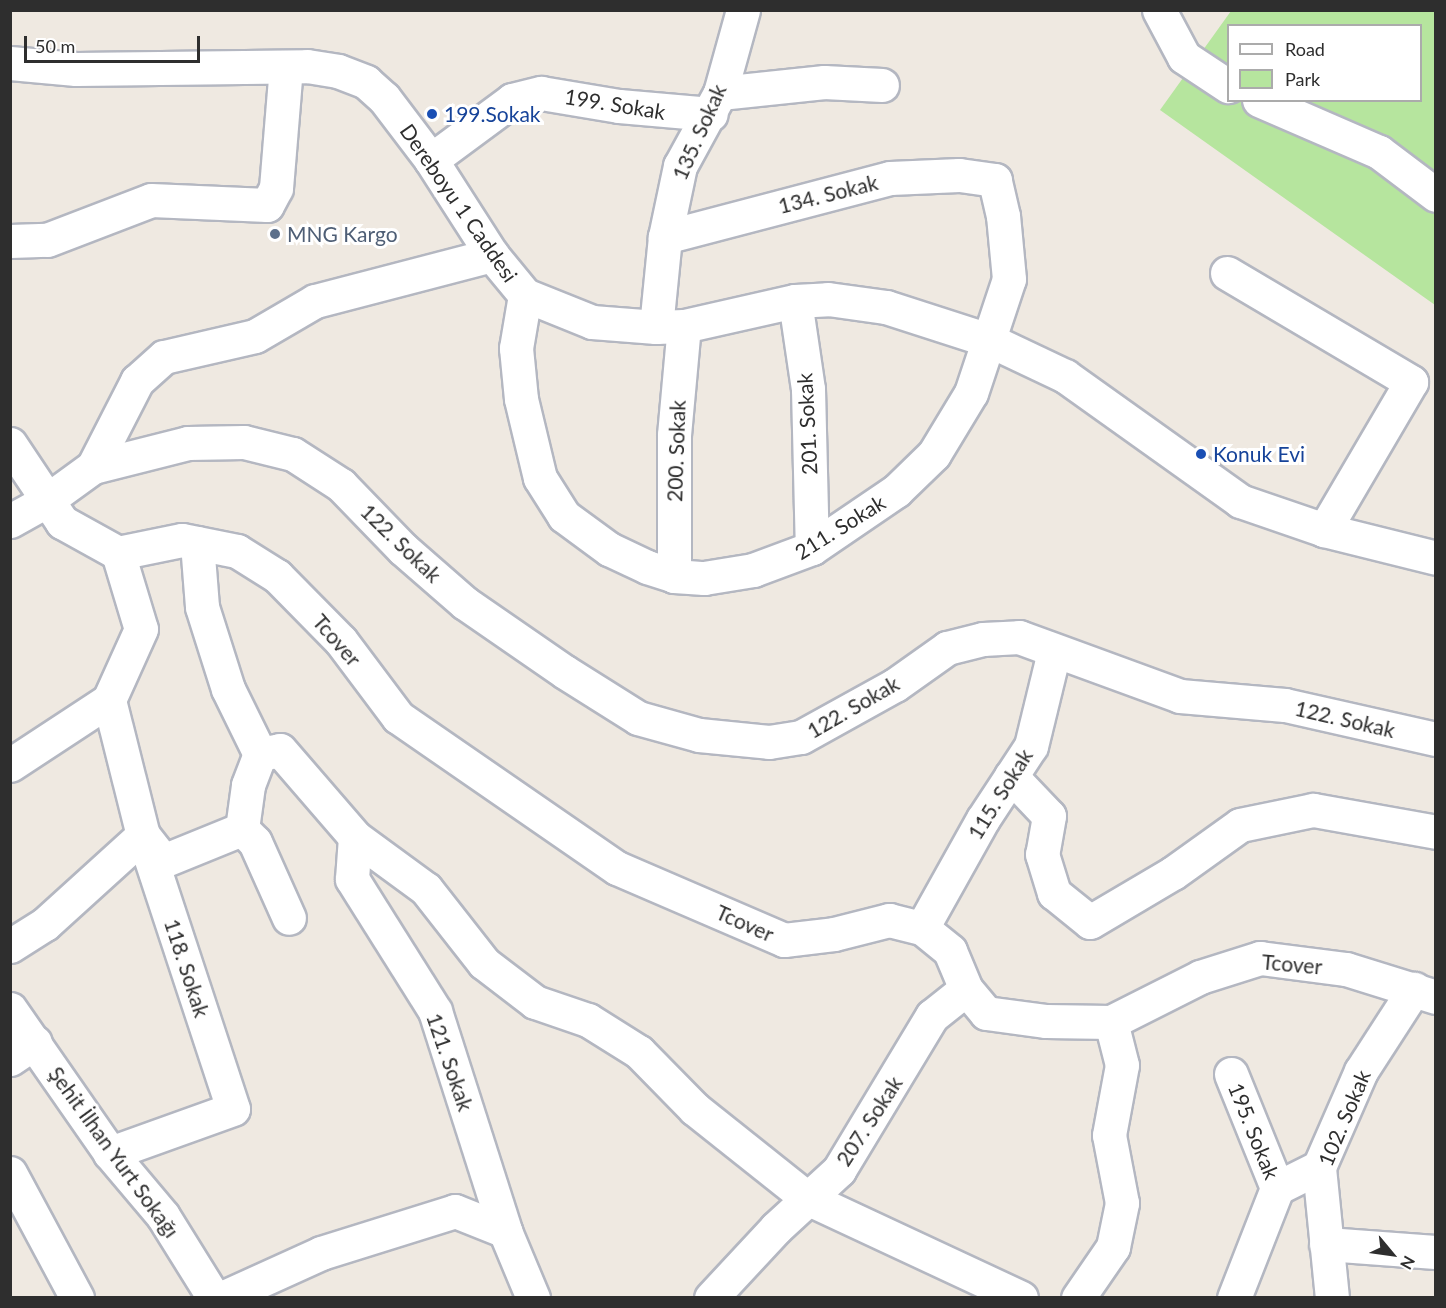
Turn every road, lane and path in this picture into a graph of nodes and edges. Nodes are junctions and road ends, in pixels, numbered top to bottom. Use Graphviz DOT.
graph roads {
  1 [pos="743,10"];
  2 [pos="1159,10"];
  3 [pos="10,63"];
  4 [pos="286,67"];
  5 [pos="76,69"];
  6 [pos="10,77"];
  7 [pos="882,85"];
  8 [pos="1227,85"];
  9 [pos="1264,102"];
  10 [pos="715,104"];
  11 [pos="431,160"];
  12 [pos="995,180"];
  13 [pos="1436,195"];
  14 [pos="665,237"];
  15 [pos="10,241"];
  16 [pos="492,255"];
  17 [pos="1227,273"];
  18 [pos="525,296"];
  19 [pos="795,301"];
  20 [pos="670,327"];
  21 [pos="991,341"];
  22 [pos="10,444"];
  23 [pos="93,467"];
  24 [pos="46,501"];
  25 [pos="10,521"];
  26 [pos="1324,530"];
  27 [pos="197,543"];
  28 [pos="812,548"];
  29 [pos="118,553"];
  30 [pos="1436,558"];
  31 [pos="674,576"];
  32 [pos="1054,651"];
  33 [pos="109,700"];
  34 [pos="1436,740"];
  35 [pos="260,754"];
  36 [pos="10,765"];
  37 [pos="1011,776"];
  38 [pos="242,829"];
  39 [pos="1436,832"];
  40 [pos="143,835"];
  41 [pos="355,837"];
  42 [pos="289,918"];
  43 [pos="922,928"];
  44 [pos="10,946"];
  45 [pos="966,989"];
  46 [pos="1425,993"];
  47 [pos="10,1009"];
  48 [pos="1111,1022"];
  49 [pos="23,1050"];
  50 [pos="1231,1074"];
  51 [pos="110,1153"];
  52 [pos="1319,1167"];
  53 [pos="10,1173"];
  54 [pos="1277,1188"];
  55 [pos="807,1198"];
  56 [pos="19,1204"];
  57 [pos="505,1231"];
  58 [pos="1326,1244"];
  59 [pos="1436,1252"];
  60 [pos="1014,1296"];
  61 [pos="77,1298"];
  62 [pos="214,1298"];
  63 [pos="222,1298"];
  64 [pos="533,1298"];
  65 [pos="711,1298"];
  66 [pos="1078,1298"];
  67 [pos="1234,1298"];
  68 [pos="1332,1298"];
  1 -- 10 [label="street, 135. Sokak"];
  2 -- 8 [label="street"];
  3 -- 5 [label="street"];
  4 -- 5 [label="street, Dereboyu 1 Caddesi"];
  4 -- 11 [label="street, Dereboyu 1 Caddesi"];
  4 -- 15 [label="street"];
  5 -- 6 [label="street"];
  7 -- 10 [label="street, 199. Sokak"];
  9 -- 13 [label="street"];
  10 -- 11 [label="street, 199. Sokak"];
  10 -- 14 [label="street, 135. Sokak"];
  11 -- 16 [label="street, Dereboyu 1 Caddesi"];
  12 -- 14 [label="street, 134. Sokak"];
  12 -- 21 [label="street, 211. Sokak"];
  14 -- 20 [label="street, 135. Sokak"];
  16 -- 18 [label="street, Dereboyu 1 Caddesi"];
  16 -- 23 [label="street"];
  17 -- 26 [label="street"];
  18 -- 20 [label="street, Dereboyu 1 Caddesi"];
  18 -- 31 [label="street, 211. Sokak"];
  19 -- 20 [label="street, Dereboyu 1 Caddesi"];
  19 -- 21 [label="street, Dereboyu 1 Caddesi"];
  19 -- 28 [label="street, 201. Sokak"];
  20 -- 31 [label="street, 200. Sokak"];
  21 -- 26 [label="street, Dereboyu 1 Caddesi"];
  21 -- 28 [label="street, 211. Sokak"];
  22 -- 24 [label="street"];
  23 -- 24 [label="street"];
  23 -- 32 [label="street, 122. Sokak"];
  24 -- 25 [label="street"];
  24 -- 29 [label="street"];
  26 -- 30 [label="street, Dereboyu 1 Caddesi"];
  27 -- 29 [label="street, Tcover"];
  27 -- 35 [label="street"];
  27 -- 43 [label="street, Tcover"];
  28 -- 31 [label="street, 211. Sokak"];
  29 -- 33 [label="street"];
  32 -- 34 [label="street, 122. Sokak"];
  32 -- 37 [label="street, 115. Sokak"];
  33 -- 36 [label="street"];
  33 -- 40 [label="street, 118. Sokak"];
  35 -- 38 [label="street"];
  35 -- 41 [label="street"];
  37 -- 39 [label="street"];
  37 -- 43 [label="street, 115. Sokak"];
  38 -- 40 [label="street"];
  38 -- 42 [label="street"];
  40 -- 44 [label="street"];
  40 -- 51 [label="street, 118. Sokak"];
  41 -- 55 [label="street"];
  41 -- 57 [label="street, 121. Sokak"];
  43 -- 45 [label="street, Tcover"];
  45 -- 48 [label="street, Tcover"];
  45 -- 55 [label="street, 207. Sokak"];
  46 -- 48 [label="street, Tcover"];
  46 -- 52 [label="street, 102. Sokak"];
  47 -- 49 [label="street, Şehit İlhan Yurt Sokağı"];
  48 -- 66 [label="street"];
  49 -- 51 [label="street, Şehit İlhan Yurt Sokağı"];
  50 -- 54 [label="street, 195. Sokak"];
  51 -- 62 [label="street, Şehit İlhan Yurt Sokağı"];
  52 -- 54 [label="street"];
  52 -- 58 [label="street, 102. Sokak"];
  53 -- 56 [label="street"];
  54 -- 67 [label="street"];
  55 -- 60 [label="street"];
  55 -- 65 [label="street, 207. Sokak"];
  56 -- 61 [label="street"];
  57 -- 63 [label="street"];
  57 -- 64 [label="street"];
  58 -- 59 [label="street"];
  58 -- 68 [label="street, 102. Sokak"];
}
